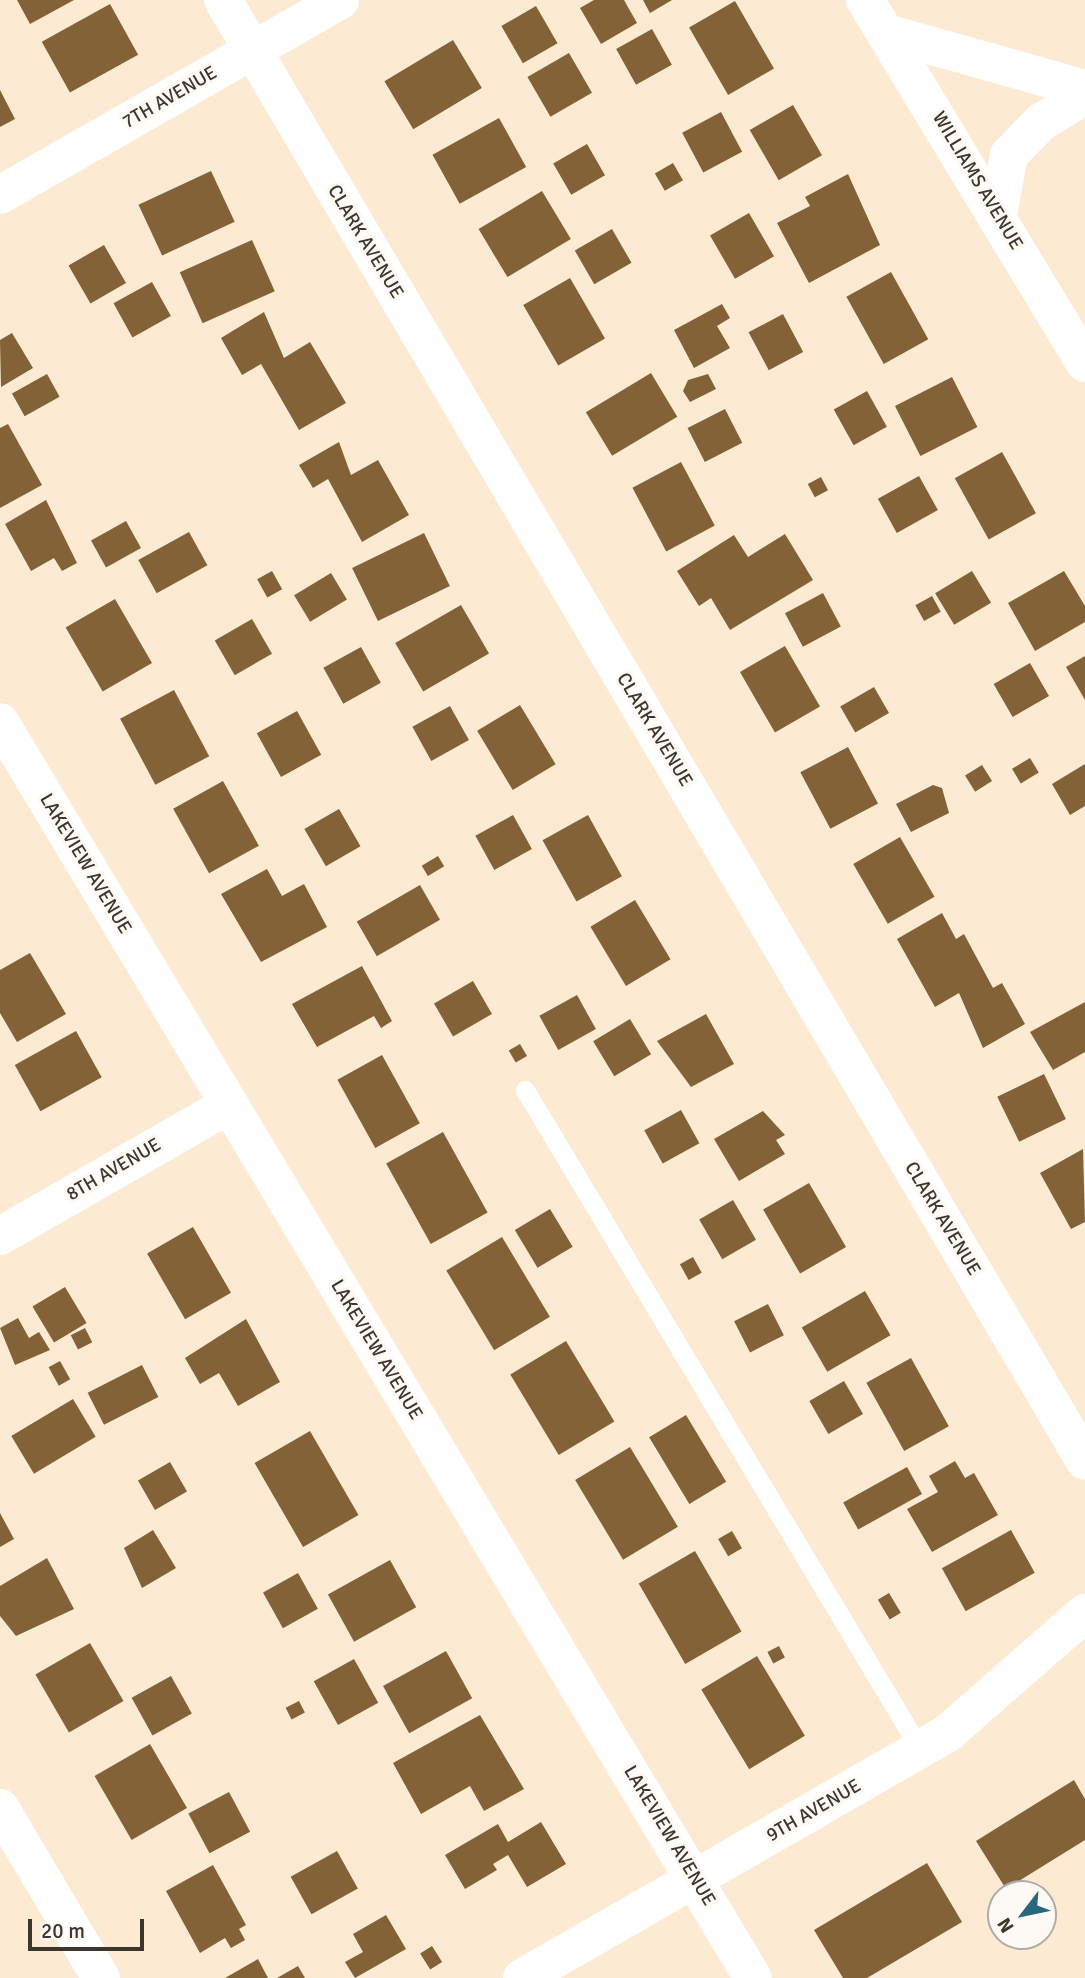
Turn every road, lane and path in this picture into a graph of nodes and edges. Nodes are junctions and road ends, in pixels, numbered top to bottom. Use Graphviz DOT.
graph roads {
  1 [pos="223,0"];
  2 [pos="340,0"];
  3 [pos="865,0"];
  4 [pos="886,33"];
  5 [pos="252,50"];
  6 [pos="1085,89"];
  7 [pos="1085,96"];
  8 [pos="0,195"];
  9 [pos="998,215"];
  10 [pos="1085,363"];
  11 [pos="0,722"];
  12 [pos="525,1090"];
  13 [pos="229,1105"];
  14 [pos="0,1236"];
  15 [pos="1085,1461"];
  16 [pos="1085,1613"];
  17 [pos="920,1749"];
  18 [pos="0,1808"];
  19 [pos="696,1880"];
  20 [pos="100,1978"];
  21 [pos="522,1978"];
  22 [pos="753,1978"];
  1 -- 5 [label="street, CLARK AVENUE"];
  2 -- 5 [label="street, 7TH AVENUE"];
  3 -- 4 [label="street, WILLIAMS AVENUE"];
  4 -- 6 [label="street"];
  4 -- 9 [label="street, WILLIAMS AVENUE"];
  5 -- 8 [label="street, 7TH AVENUE"];
  5 -- 15 [label="street, CLARK AVENUE"];
  7 -- 9 [label="street"];
  9 -- 10 [label="street, WILLIAMS AVENUE"];
  11 -- 13 [label="street, LAKEVIEW AVENUE"];
  12 -- 17 [label="lane"];
  13 -- 14 [label="street, 8TH AVENUE"];
  13 -- 19 [label="street, LAKEVIEW AVENUE"];
  16 -- 17 [label="street, 9TH AVENUE"];
  17 -- 19 [label="street, 9TH AVENUE"];
  18 -- 20 [label="street"];
  19 -- 21 [label="street, 9TH AVENUE"];
  19 -- 22 [label="street, LAKEVIEW AVENUE"];
}
